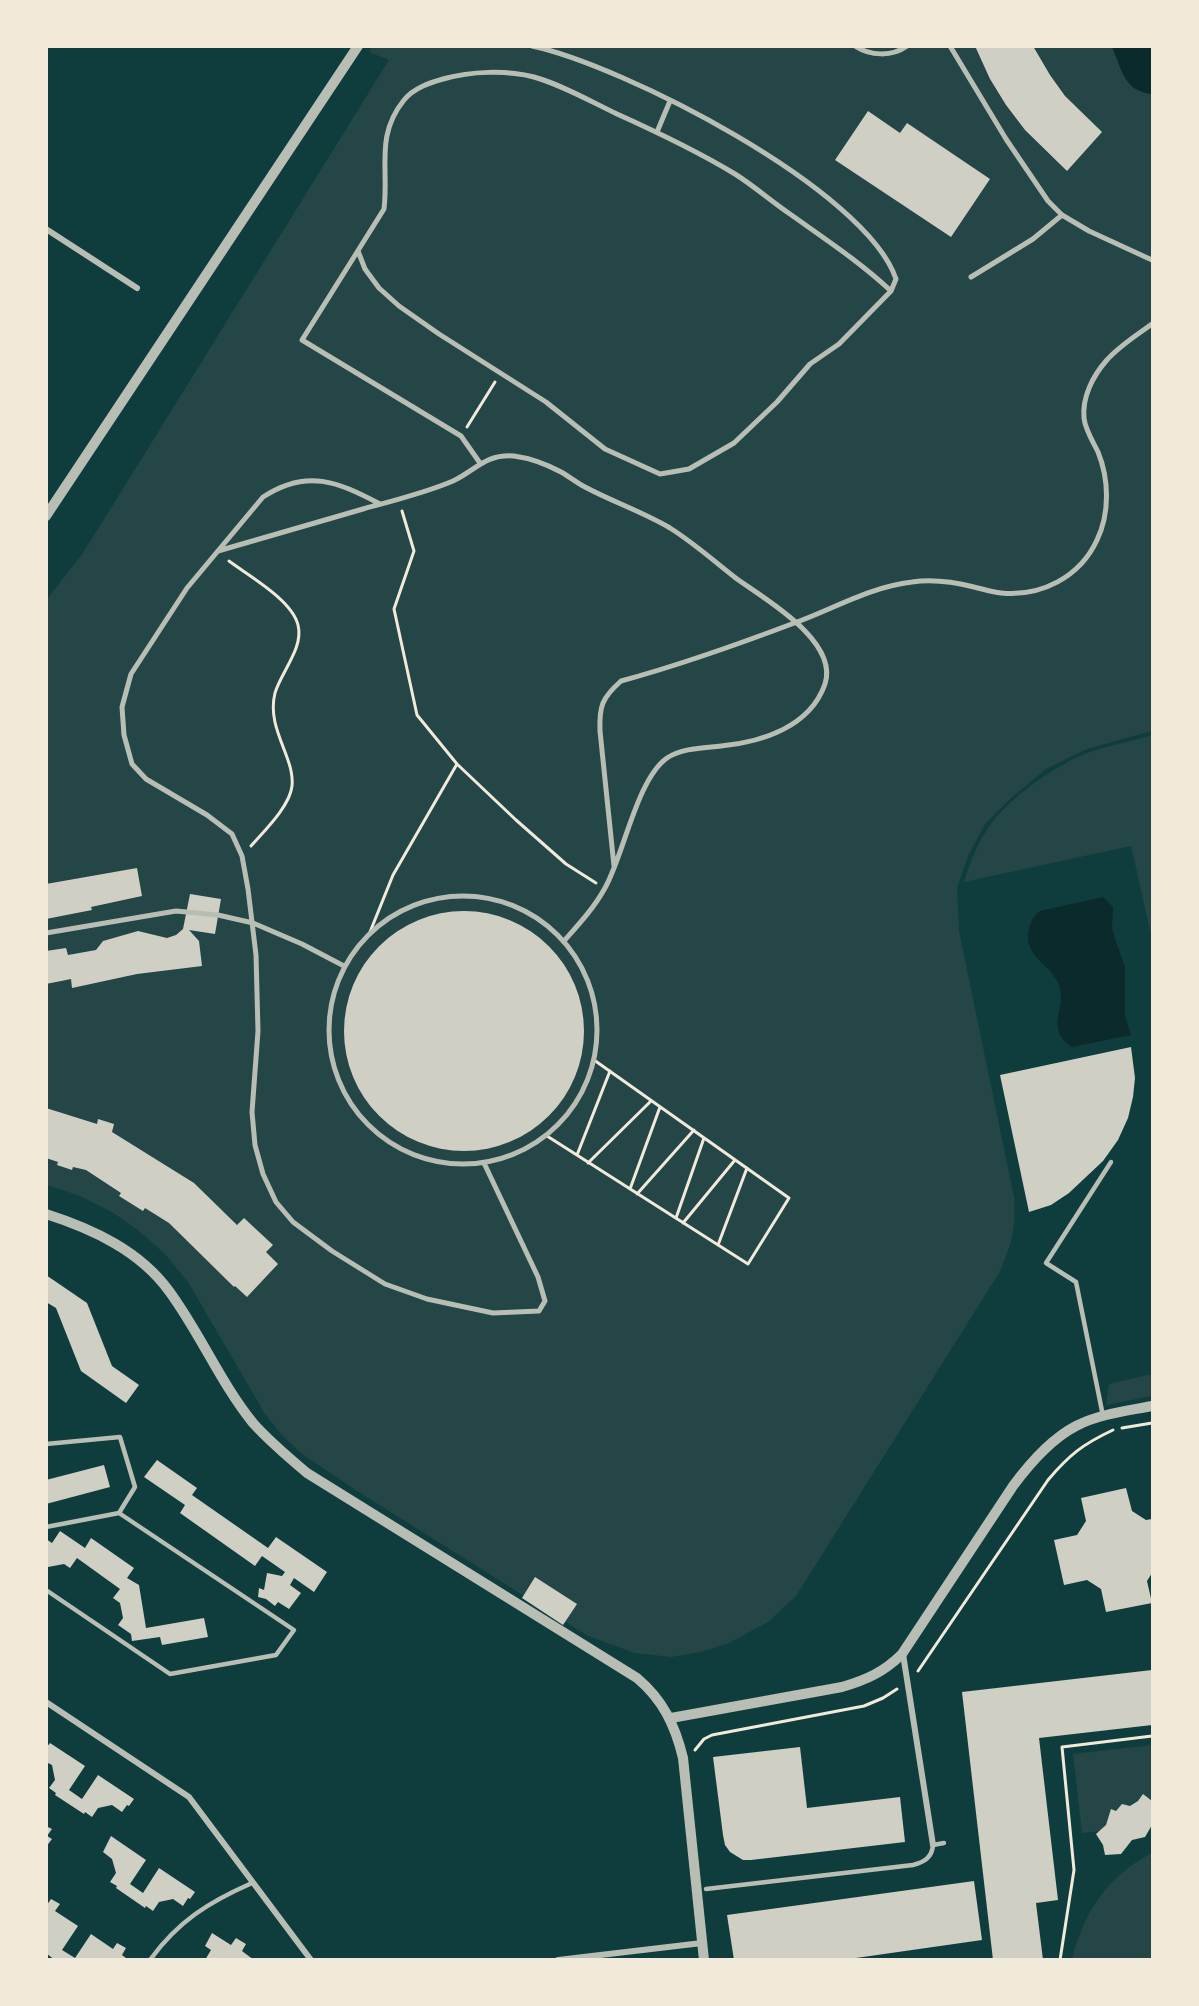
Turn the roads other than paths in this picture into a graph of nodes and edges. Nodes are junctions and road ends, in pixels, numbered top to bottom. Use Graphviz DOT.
graph roads {
  1 [pos="358,46"];
  2 [pos="532,46"];
  3 [pos="855,46"];
  4 [pos="907,46"];
  5 [pos="950,46"];
  6 [pos="670,100"];
  7 [pos="657,132"];
  8 [pos="1062,215"];
  9 [pos="46,229"];
  10 [pos="358,251"];
  11 [pos="1152,261"];
  12 [pos="971,277"];
  13 [pos="137,288"];
  14 [pos="891,291"];
  15 [pos="1152,324"];
  16 [pos="480,463"];
  17 [pos="380,504"];
  18 [pos="46,516"];
  19 [pos="216,552"];
  20 [pos="797,622"];
  21 [pos="614,868"];
  22 [pos="253,923"];
  23 [pos="46,933"];
  24 [pos="564,941"];
  25 [pos="344,966"];
  26 [pos="1111,1162"];
  27 [pos="484,1163"];
  28 [pos="46,1214"];
  29 [pos="1152,1406"];
  30 [pos="1103,1416"];
  31 [pos="46,1444"];
  32 [pos="119,1513"];
  33 [pos="46,1527"];
  34 [pos="46,1590"];
  35 [pos="902,1654"];
  36 [pos="46,1702"];
  37 [pos="671,1718"];
  38 [pos="944,1843"];
  39 [pos="933,1845"];
  40 [pos="252,1883"];
  41 [pos="706,1889"];
  42 [pos="702,1943"];
  43 [pos="150,1959"];
  44 [pos="311,1959"];
  45 [pos="558,1959"];
  46 [pos="704,1959"];
  1 -- 18 [label="street"];
  2 -- 6 [label="street"];
  3 -- 4 [label="street"];
  5 -- 8 [label="street"];
  6 -- 7 [label="street"];
  6 -- 14 [label="street"];
  7 -- 10 [label="street"];
  7 -- 14 [label="street"];
  8 -- 11 [label="street"];
  8 -- 12 [label="street"];
  9 -- 13 [label="street"];
  10 -- 14 [label="street"];
  10 -- 16 [label="street"];
  15 -- 20 [label="street"];
  16 -- 17 [label="street"];
  16 -- 20 [label="street"];
  17 -- 19 [label="street"];
  17 -- 19 [label="street"];
  19 -- 22 [label="street"];
  20 -- 21 [label="street"];
  20 -- 21 [label="street"];
  21 -- 24 [label="street"];
  22 -- 23 [label="street"];
  22 -- 25 [label="street"];
  22 -- 27 [label="street"];
  24 -- 25 [label="street"];
  24 -- 27 [label="street"];
  25 -- 27 [label="street"];
  26 -- 30 [label="lane"];
  28 -- 37 [label="street"];
  29 -- 30 [label="street"];
  30 -- 35 [label="street"];
  31 -- 32 [label="lane"];
  32 -- 33 [label="lane"];
  32 -- 34 [label="lane"];
  35 -- 37 [label="street"];
  35 -- 39 [label="street"];
  36 -- 40 [label="street"];
  37 -- 42 [label="street"];
  38 -- 39 [label="lane"];
  39 -- 41 [label="lane"];
  40 -- 43 [label="lane"];
  40 -- 44 [label="street"];
  42 -- 45 [label="street"];
  42 -- 46 [label="street"];
}
